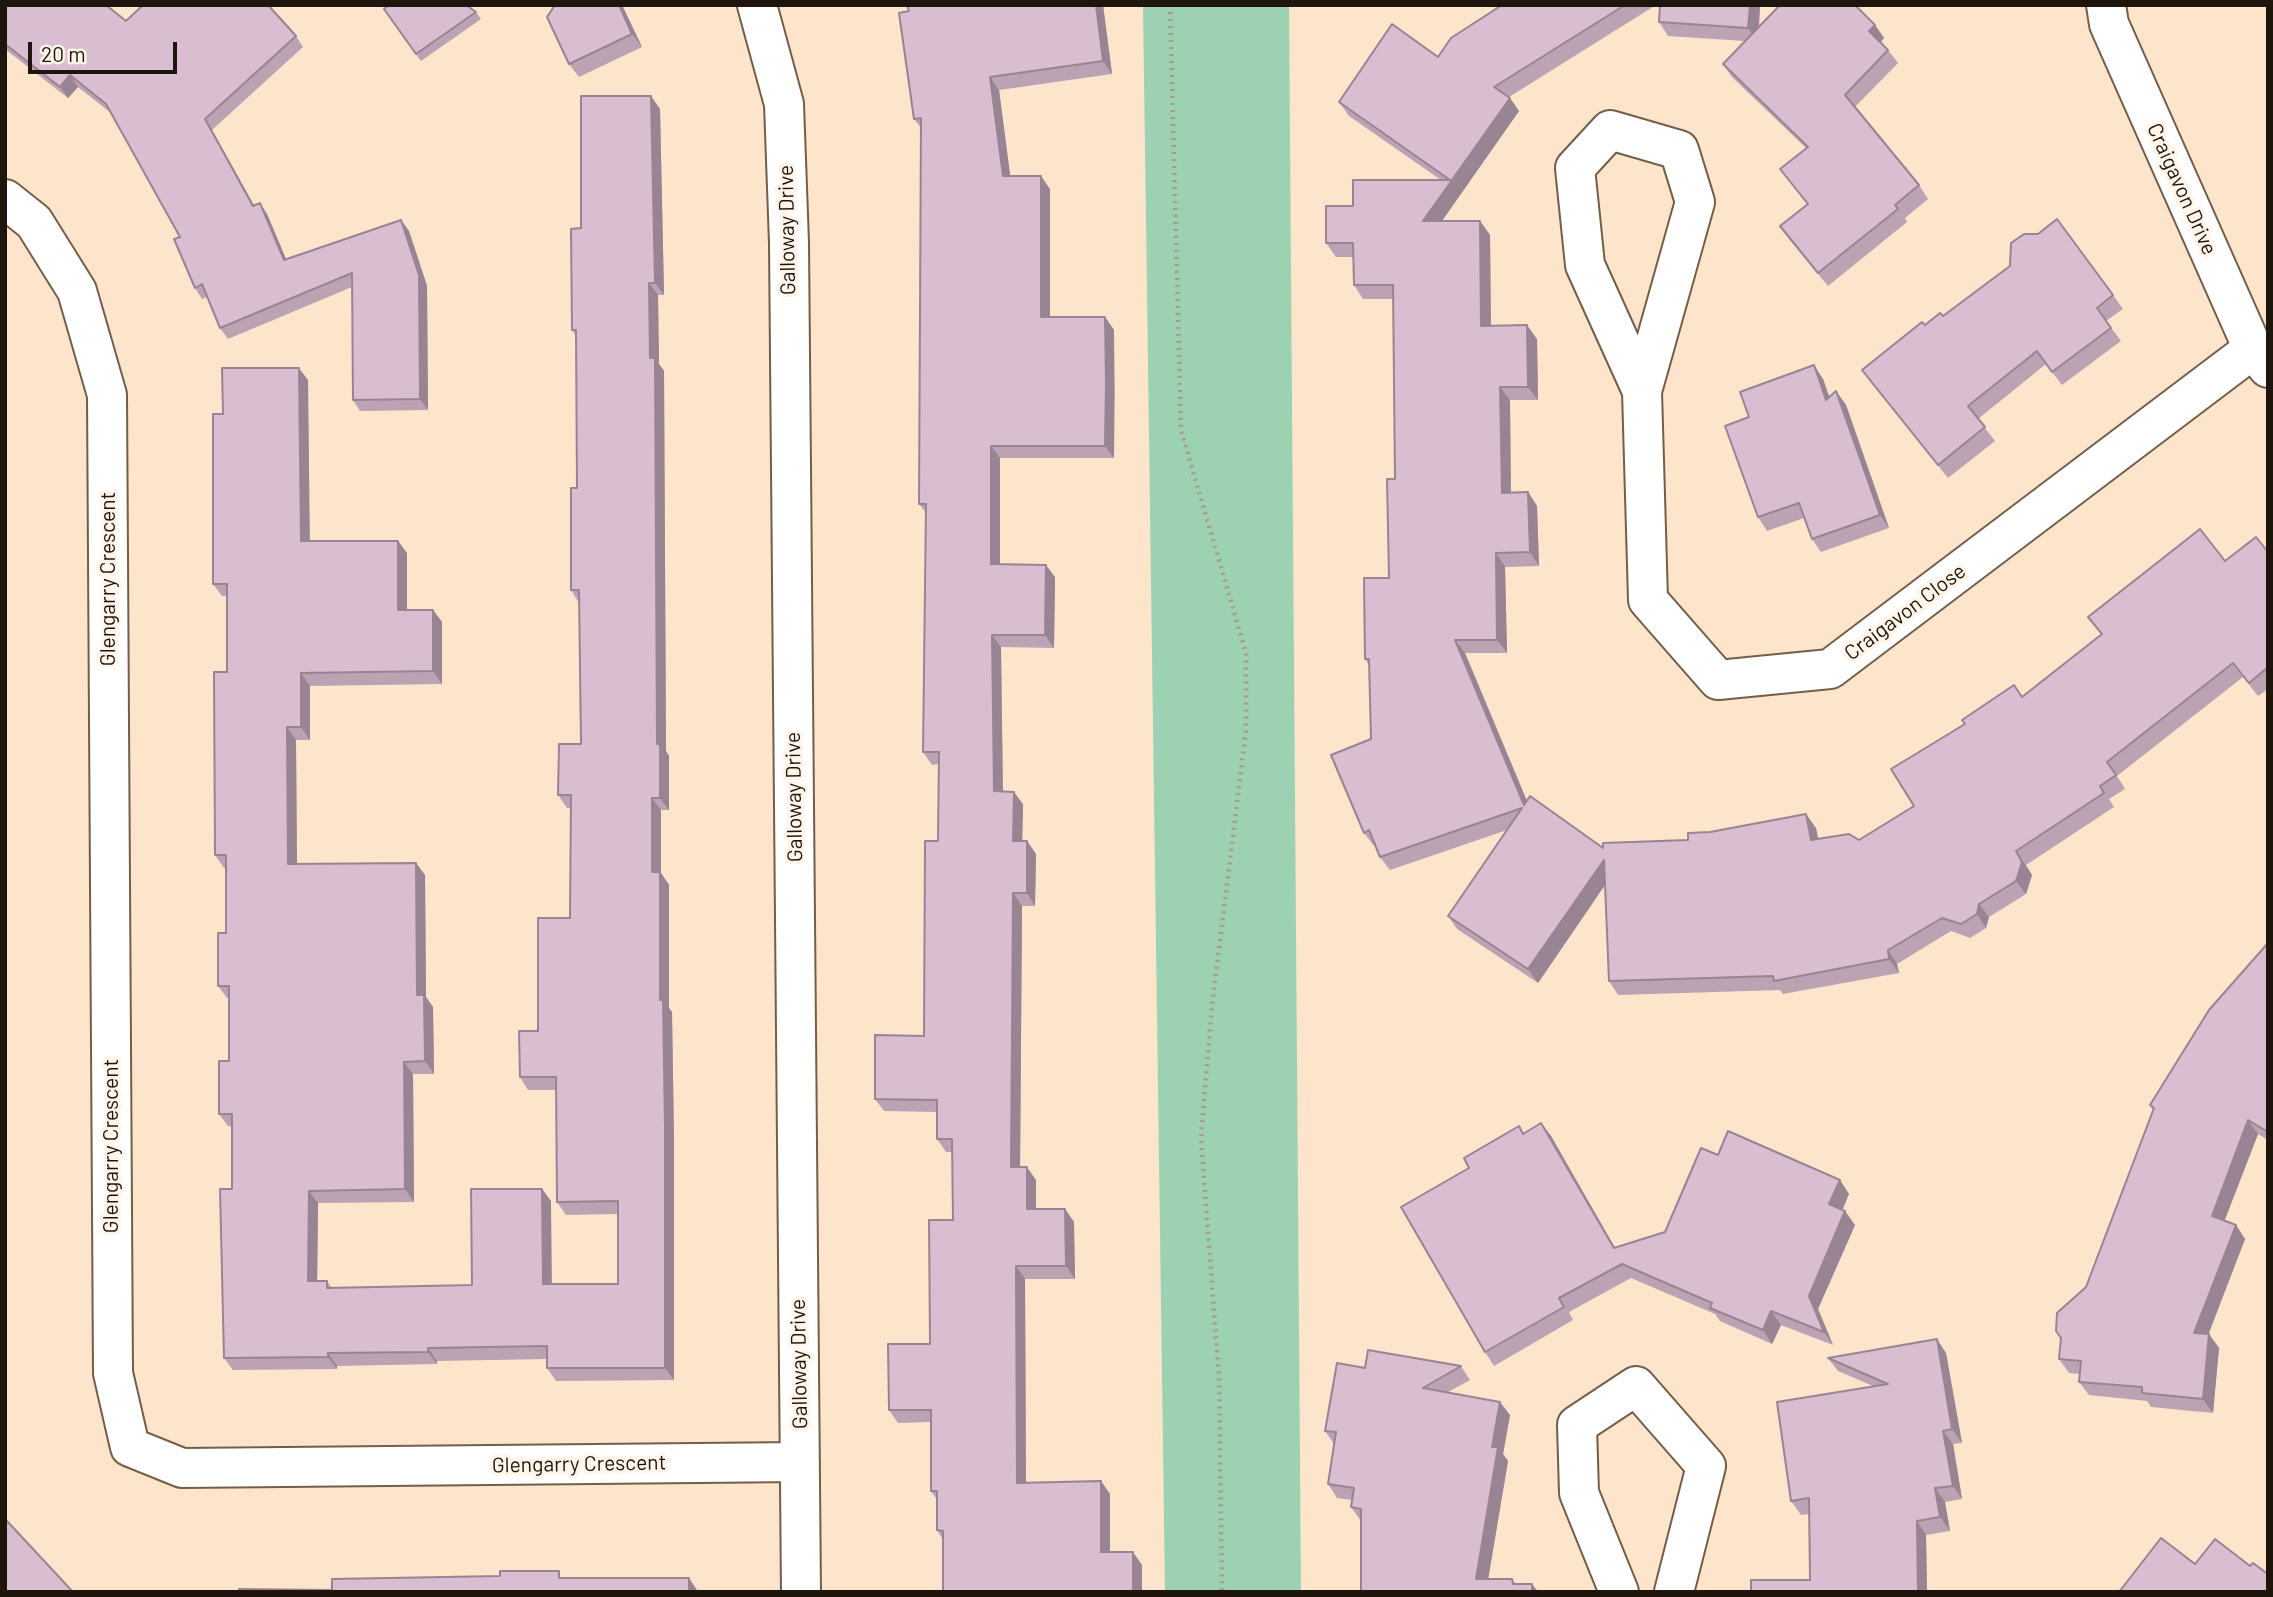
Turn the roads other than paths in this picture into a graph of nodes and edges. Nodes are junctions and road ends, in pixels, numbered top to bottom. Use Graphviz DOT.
graph roads {
  1 [pos="757,5"];
  2 [pos="2106,5"];
  3 [pos="5,199"];
  4 [pos="2261,358"];
  5 [pos="1642,391"];
  6 [pos="800,1462"];
  7 [pos="802,1592"];
  8 [pos="1619,1592"];
  9 [pos="1674,1592"];
  1 -- 6 [label="street, Galloway Drive"];
  2 -- 4 [label="street, Craigavon Drive"];
  3 -- 6 [label="street, Glengarry Crescent"];
  4 -- 5 [label="street, Craigavon Close"];
  5 -- 5 [label="street, Craigavon Close"];
  6 -- 7 [label="street, Galloway Drive"];
  8 -- 9 [label="street"];
}
